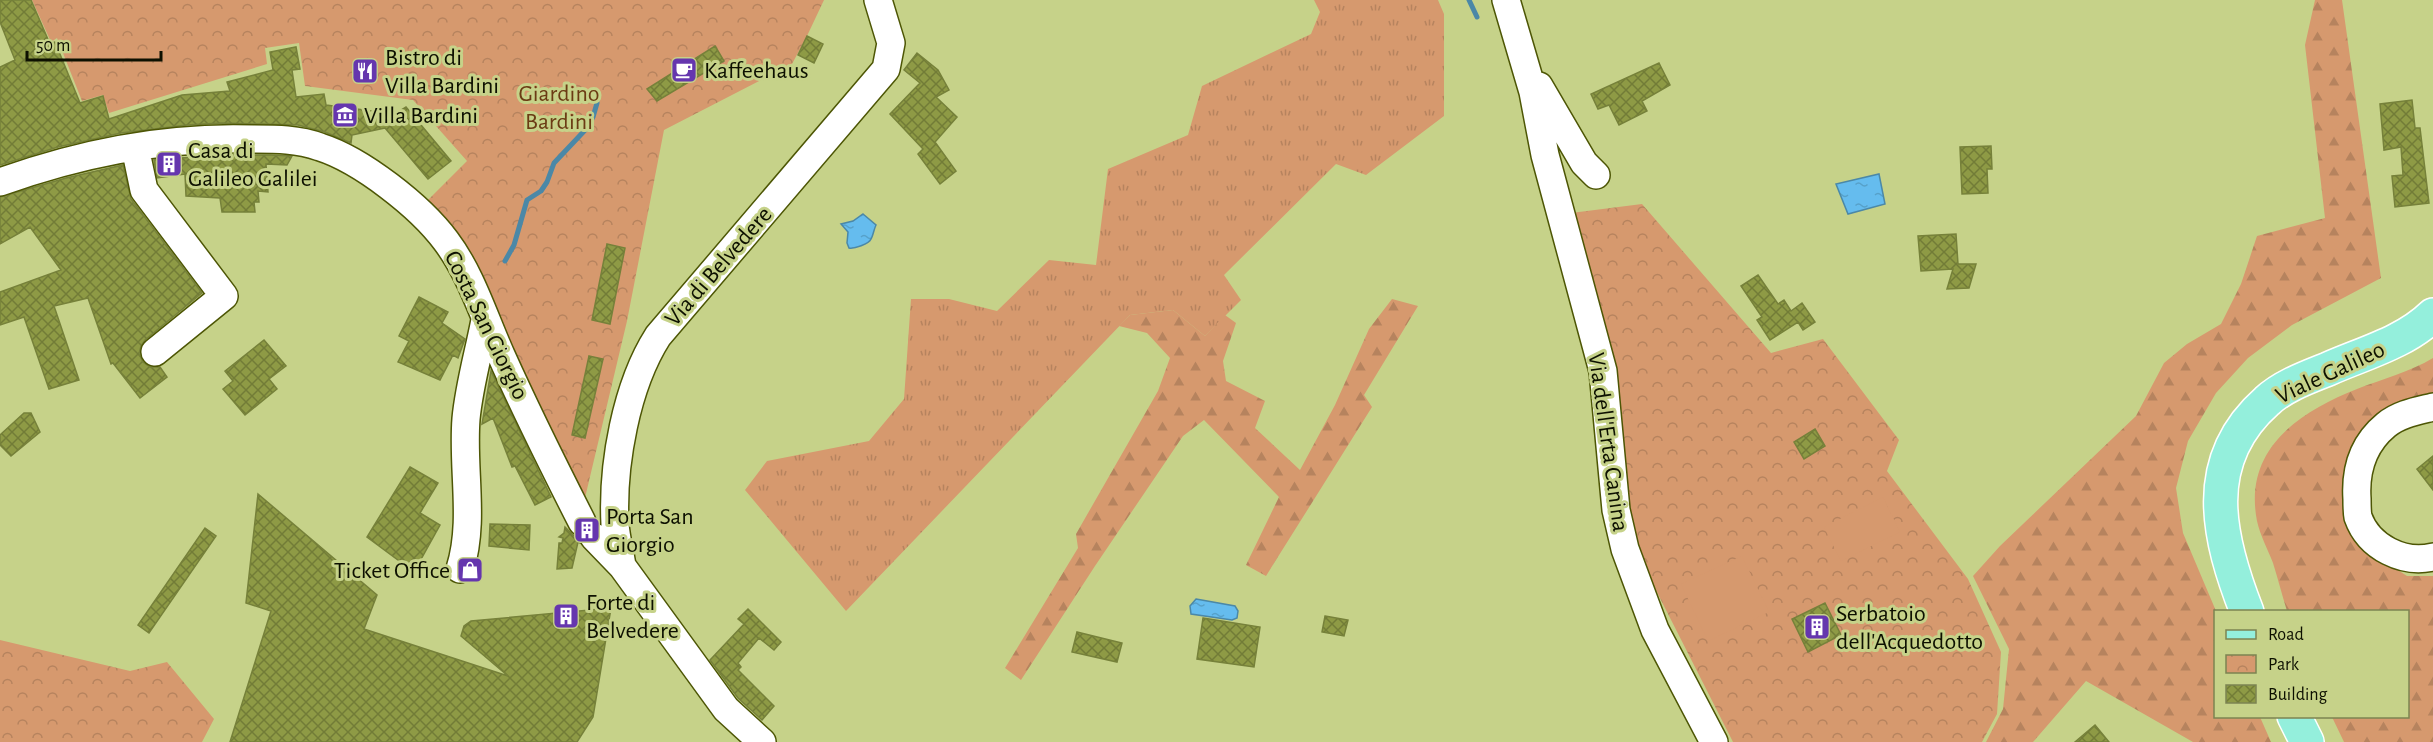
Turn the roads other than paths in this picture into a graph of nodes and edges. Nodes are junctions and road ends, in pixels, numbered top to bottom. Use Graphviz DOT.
graph roads {
  1 [pos="878,0"];
  2 [pos="1506,0"];
  3 [pos="1524,59"];
  4 [pos="135,147"];
  5 [pos="1596,175"];
  6 [pos="0,182"];
  7 [pos="2433,315"];
  8 [pos="485,320"];
  9 [pos="155,352"];
  10 [pos="2433,407"];
  11 [pos="2433,557"];
  12 [pos="622,566"];
  13 [pos="460,569"];
  14 [pos="2246,610"];
  15 [pos="2295,718"];
  16 [pos="762,742"];
  17 [pos="1714,742"];
  18 [pos="2307,742"];
  1 -- 12 [label="street, Via di Belvedere"];
  2 -- 3 [label="street, Via dell'Erta Canina"];
  3 -- 5 [label="street, Via dell'Erta Canina"];
  3 -- 17 [label="street, Via dell'Erta Canina"];
  4 -- 6 [label="street, Costa San Giorgio"];
  4 -- 8 [label="street, Costa San Giorgio"];
  4 -- 9 [label="street"];
  7 -- 14 [label="main road, Viale Galileo"];
  8 -- 12 [label="street, Costa San Giorgio"];
  8 -- 13 [label="street"];
  10 -- 11 [label="street"];
  12 -- 16 [label="street, Costa San Giorgio"];
  15 -- 18 [label="main road"];
}
